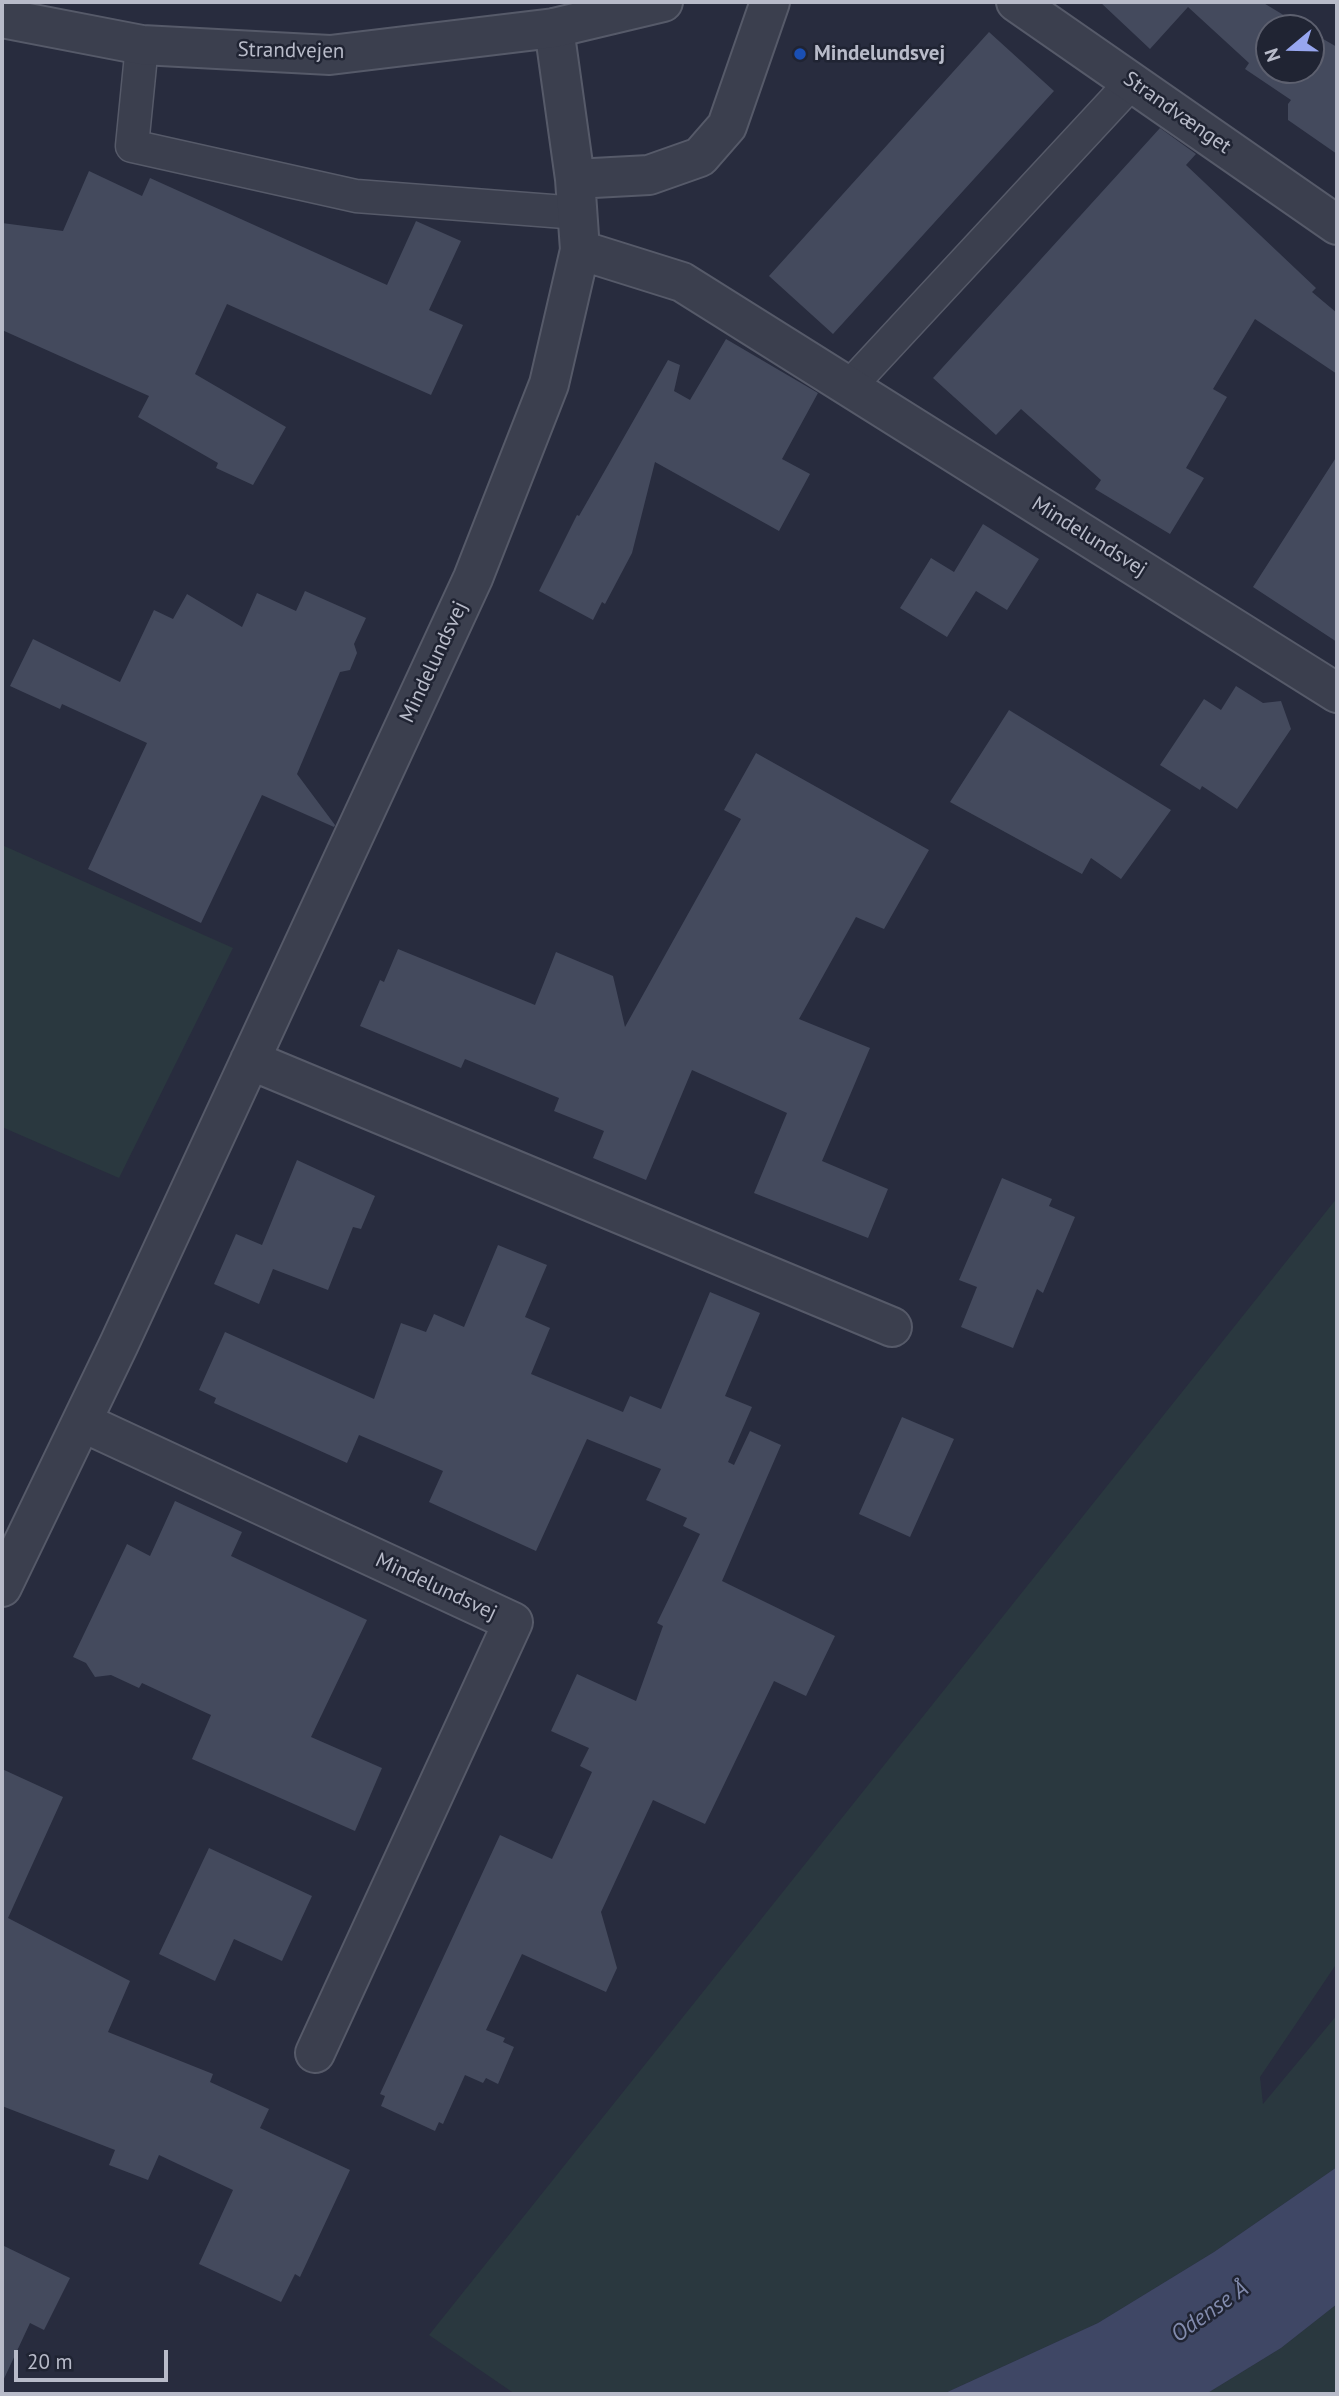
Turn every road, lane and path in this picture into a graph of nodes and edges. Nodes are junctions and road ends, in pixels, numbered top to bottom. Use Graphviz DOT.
graph roads {
  1 [pos="663,2"];
  2 [pos="769,2"];
  3 [pos="1016,2"];
  4 [pos="2,18"];
  5 [pos="554,28"];
  6 [pos="142,45"];
  7 [pos="1132,82"];
  8 [pos="578,214"];
  9 [pos="1337,225"];
  10 [pos="849,387"];
  11 [pos="1337,693"];
  12 [pos="250,1060"];
  13 [pos="892,1327"];
  14 [pos="82,1422"];
  15 [pos="2,1587"];
  16 [pos="315,2053"];
  1 -- 5 [label="street, Strandvejen"];
  2 -- 8 [label="street"];
  3 -- 7 [label="street, Strandvænget"];
  4 -- 6 [label="street, Strandvejen"];
  5 -- 6 [label="street, Strandvejen"];
  5 -- 8 [label="street, Mindelundsvej"];
  6 -- 8 [label="lane"];
  7 -- 9 [label="street, Strandvænget"];
  7 -- 10 [label="lane"];
  8 -- 10 [label="street, Mindelundsvej"];
  8 -- 12 [label="street, Mindelundsvej"];
  10 -- 11 [label="street, Mindelundsvej"];
  12 -- 13 [label="street"];
  12 -- 14 [label="street, Mindelundsvej"];
  14 -- 15 [label="street, Mindelundsvej"];
  14 -- 16 [label="street, Mindelundsvej"];
}
